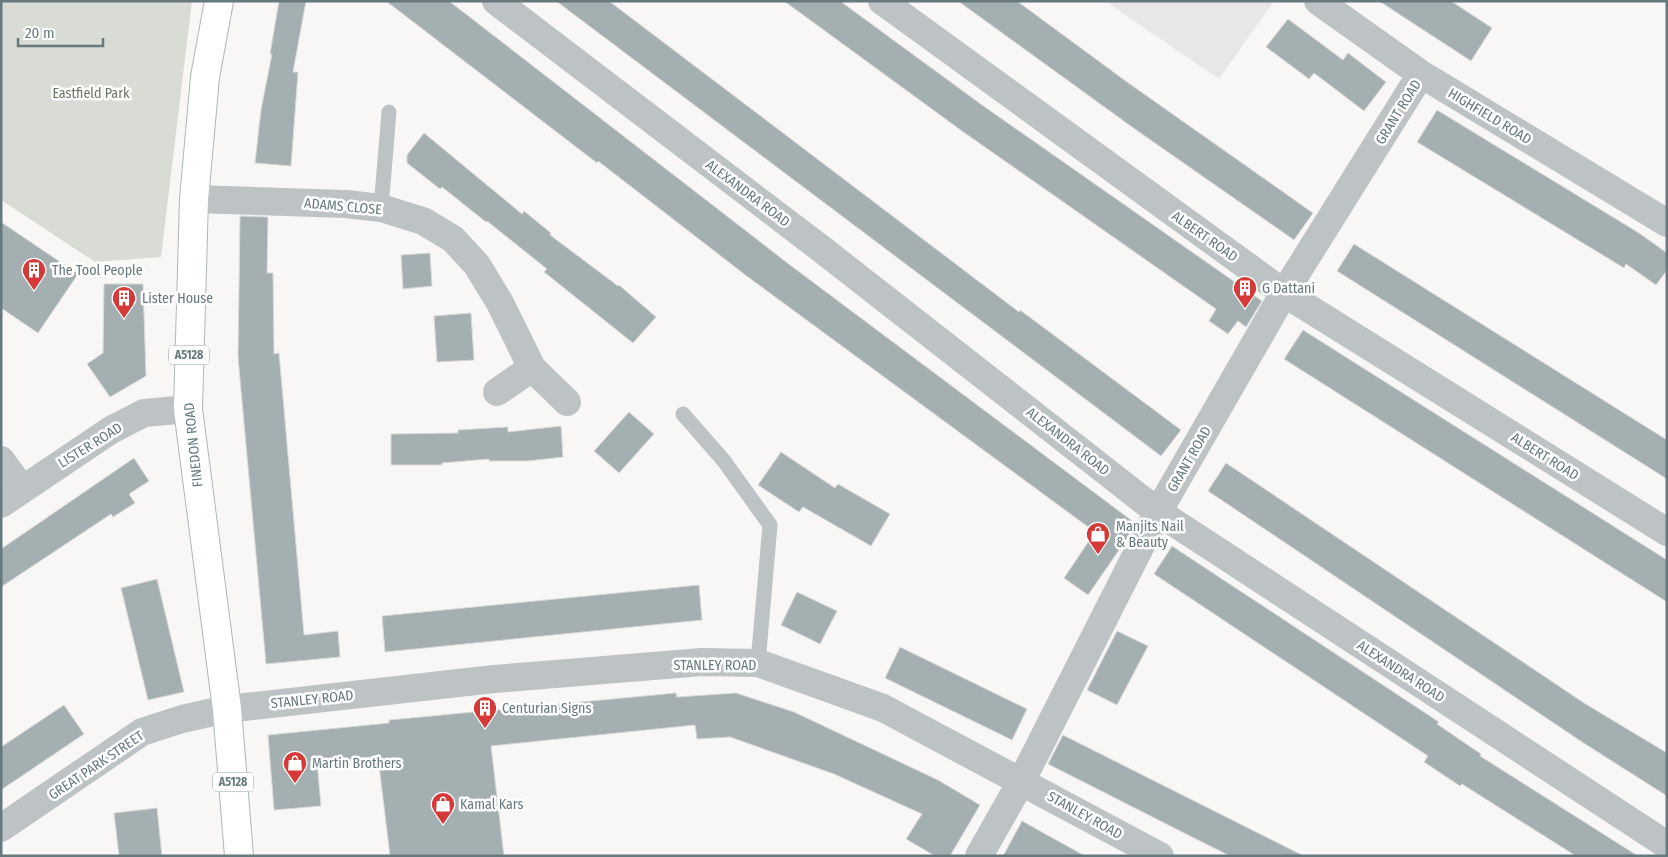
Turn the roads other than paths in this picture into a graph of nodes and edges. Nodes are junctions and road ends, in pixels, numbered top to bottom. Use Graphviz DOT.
graph roads {
  1 [pos="220,1"];
  2 [pos="496,1"];
  3 [pos="882,1"];
  4 [pos="1318,1"];
  5 [pos="1421,74"];
  6 [pos="389,112"];
  7 [pos="194,199"];
  8 [pos="381,208"];
  9 [pos="1667,223"];
  10 [pos="1284,293"];
  11 [pos="532,368"];
  12 [pos="497,392"];
  13 [pos="567,402"];
  14 [pos="188,409"];
  15 [pos="683,414"];
  16 [pos="1,460"];
  17 [pos="12,497"];
  18 [pos="1158,512"];
  19 [pos="1667,532"];
  20 [pos="758,663"];
  21 [pos="227,709"];
  22 [pos="1022,780"];
  23 [pos="1,828"];
  24 [pos="1667,845"];
  25 [pos="239,856"];
  26 [pos="979,856"];
  27 [pos="1160,856"];
  1 -- 7 [label="main road, FINEDON ROAD / A5128"];
  2 -- 18 [label="street, ALEXANDRA ROAD"];
  3 -- 10 [label="street, ALBERT ROAD"];
  4 -- 5 [label="street, HIGHFIELD ROAD"];
  5 -- 9 [label="street, HIGHFIELD ROAD"];
  5 -- 10 [label="street, GRANT ROAD"];
  6 -- 8 [label="lane"];
  7 -- 8 [label="street, ADAMS CLOSE"];
  7 -- 14 [label="main road, FINEDON ROAD / A5128"];
  8 -- 11 [label="street, ADAMS CLOSE"];
  10 -- 18 [label="street, GRANT ROAD"];
  10 -- 19 [label="street, ALBERT ROAD"];
  11 -- 12 [label="street"];
  11 -- 13 [label="street, ADAMS CLOSE"];
  14 -- 17 [label="street, LISTER ROAD"];
  14 -- 21 [label="main road, FINEDON ROAD / A5128"];
  15 -- 20 [label="lane"];
  16 -- 17 [label="street"];
  18 -- 22 [label="street, GRANT ROAD"];
  18 -- 24 [label="street, ALEXANDRA ROAD"];
  20 -- 21 [label="street, STANLEY ROAD"];
  20 -- 22 [label="street, STANLEY ROAD"];
  21 -- 23 [label="street, GREAT PARK STREET"];
  21 -- 25 [label="main road, A5128"];
  22 -- 26 [label="street, GRANT ROAD"];
  22 -- 27 [label="street, STANLEY ROAD"];
}
